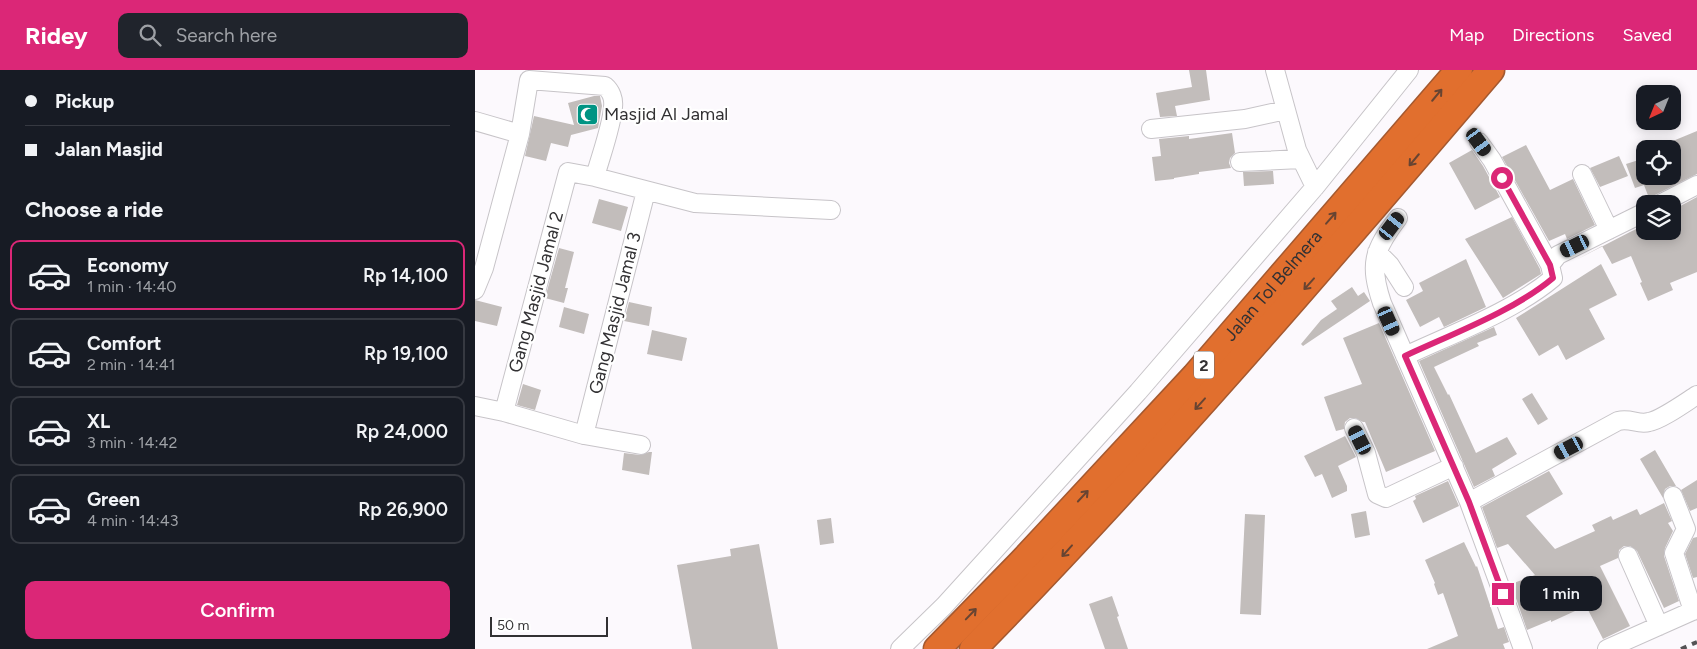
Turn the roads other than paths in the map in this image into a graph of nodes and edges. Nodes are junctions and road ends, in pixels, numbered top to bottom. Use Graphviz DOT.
graph roads {
  1 [pos="1275,70"];
  2 [pos="1409,70"];
  3 [pos="1459,70"];
  4 [pos="1491,70"];
  5 [pos="1286,110"];
  6 [pos="475,121"];
  7 [pos="1151,129"];
  8 [pos="520,134"];
  9 [pos="1479,142"];
  10 [pos="1301,159"];
  11 [pos="1240,162"];
  12 [pos="1581,174"];
  13 [pos="595,177"];
  14 [pos="1697,185"];
  15 [pos="1315,188"];
  16 [pos="646,191"];
  17 [pos="1678,195"];
  18 [pos="831,210"];
  19 [pos="1636,216"];
  20 [pos="1398,218"];
  21 [pos="1609,230"];
  22 [pos="1377,252"];
  23 [pos="1550,265"];
  24 [pos="1404,288"];
  25 [pos="475,290"];
  26 [pos="1405,356"];
  27 [pos="1697,395"];
  28 [pos="475,406"];
  29 [pos="504,412"];
  30 [pos="1354,428"];
  31 [pos="584,435"];
  32 [pos="641,445"];
  33 [pos="1454,466"];
  34 [pos="1673,496"];
  35 [pos="1469,502"];
  36 [pos="1628,556"];
  37 [pos="1695,610"];
  38 [pos="1659,626"];
  39 [pos="900,649"];
  40 [pos="937,649"];
  41 [pos="973,649"];
  42 [pos="1523,649"];
  43 [pos="1607,649"];
  1 -- 5 [label="street"];
  2 -- 15 [label="street"];
  40 -- 3 [label="highway, Jalan Tol Belmera / 2, one-way"];
  4 -- 41 [label="highway, Jalan Tol Belmera / 2, one-way"];
  5 -- 7 [label="street"];
  5 -- 10 [label="street"];
  6 -- 8 [label="street"];
  8 -- 13 [label="street"];
  8 -- 25 [label="street"];
  9 -- 23 [label="street"];
  10 -- 11 [label="street"];
  10 -- 15 [label="street"];
  12 -- 21 [label="street"];
  13 -- 16 [label="street"];
  13 -- 29 [label="street, Gang Masjid Jamal 2"];
  14 -- 17 [label="street"];
  15 -- 39 [label="street"];
  16 -- 18 [label="street"];
  16 -- 31 [label="street, Gang Masjid Jamal 3"];
  19 -- 21 [label="street"];
  20 -- 22 [label="street"];
  21 -- 23 [label="street"];
  22 -- 24 [label="street"];
  22 -- 26 [label="street"];
  23 -- 26 [label="street"];
  26 -- 33 [label="street"];
  27 -- 35 [label="street"];
  28 -- 29 [label="street"];
  29 -- 31 [label="street"];
  30 -- 33 [label="street"];
  31 -- 32 [label="street"];
  33 -- 35 [label="street"];
  34 -- 37 [label="street"];
  35 -- 42 [label="street"];
  36 -- 38 [label="street"];
  37 -- 38 [label="street"];
  38 -- 43 [label="street"];
}
